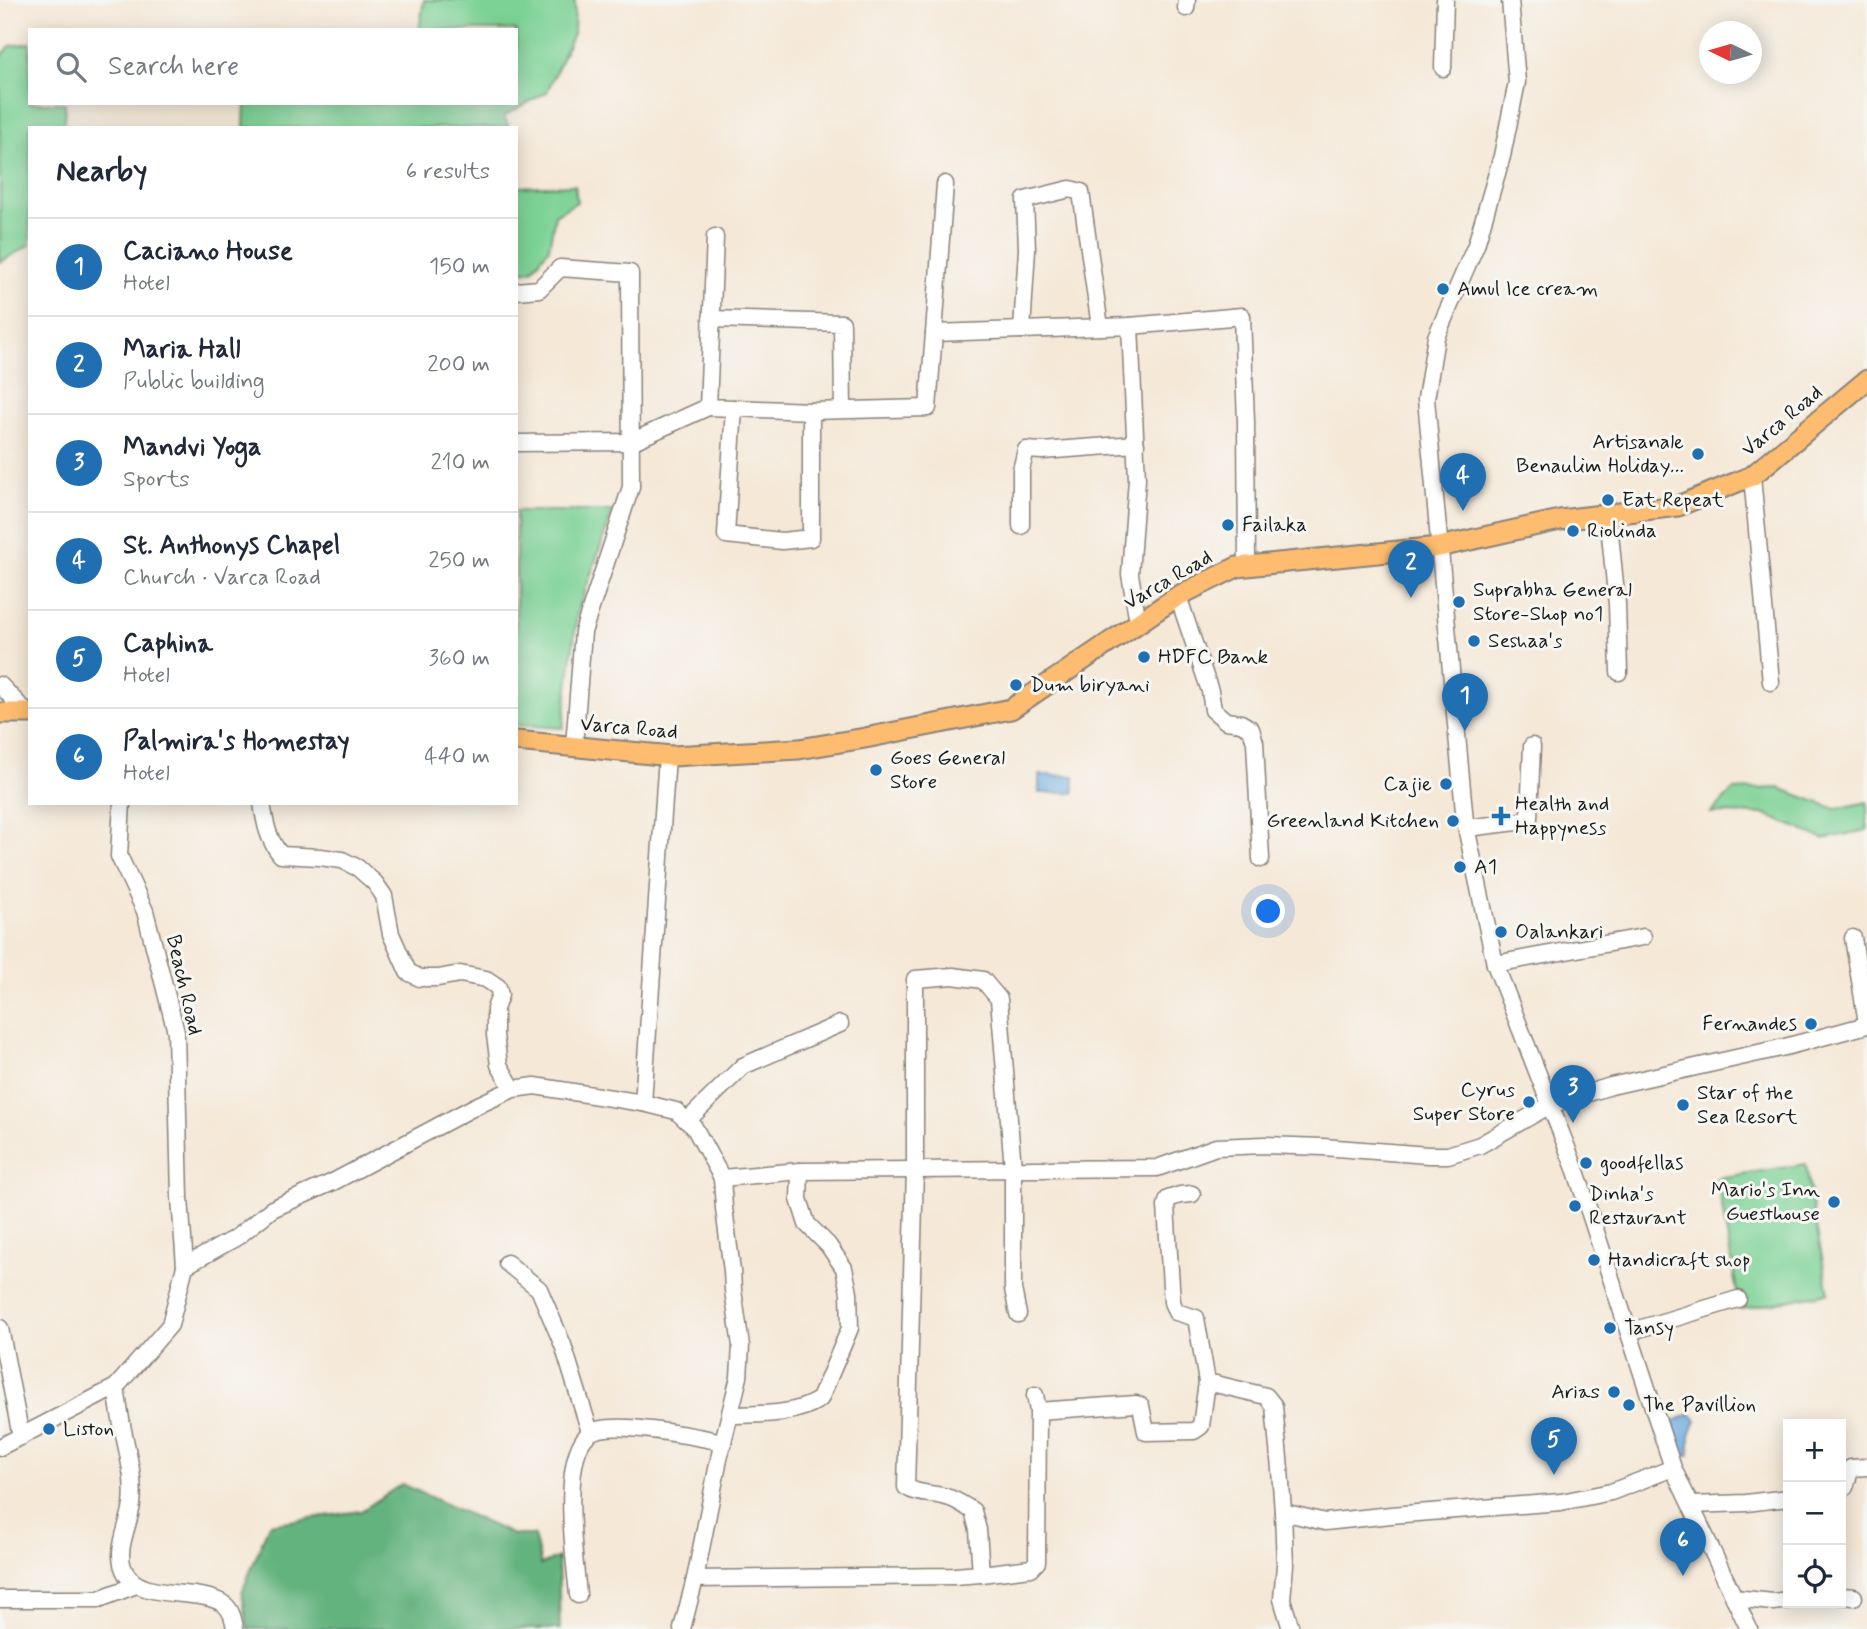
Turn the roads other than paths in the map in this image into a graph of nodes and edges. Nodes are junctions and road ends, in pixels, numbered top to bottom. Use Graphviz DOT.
graph roads {
  1 [pos="1445,0"];
  2 [pos="1510,0"];
  3 [pos="1443,68"];
  4 [pos="945,184"];
  5 [pos="715,237"];
  6 [pos="518,291"];
  7 [pos="711,318"];
  8 [pos="1130,326"];
  9 [pos="1100,327"];
  10 [pos="1022,330"];
  11 [pos="934,333"];
  12 [pos="1867,380"];
  13 [pos="708,407"];
  14 [pos="734,408"];
  15 [pos="843,410"];
  16 [pos="811,411"];
  17 [pos="631,442"];
  18 [pos="518,443"];
  19 [pos="1136,444"];
  20 [pos="1752,476"];
  21 [pos="1608,514"];
  22 [pos="1021,526"];
  23 [pos="1439,547"];
  24 [pos="1247,566"];
  25 [pos="1178,596"];
  26 [pos="1138,622"];
  27 [pos="1619,672"];
  28 [pos="1771,682"];
  29 [pos="0,685"];
  30 [pos="0,713"];
  31 [pos="28,713"];
  32 [pos="518,741"];
  33 [pos="574,746"];
  34 [pos="1532,746"];
  35 [pos="667,756"];
  36 [pos="122,805"];
  37 [pos="262,805"];
  38 [pos="1466,828"];
  39 [pos="1261,859"];
  40 [pos="1643,937"];
  41 [pos="1853,938"];
  42 [pos="1495,964"];
  43 [pos="840,1024"];
  44 [pos="1867,1024"];
  45 [pos="513,1089"];
  46 [pos="643,1103"];
  47 [pos="1550,1105"];
  48 [pos="687,1121"];
  49 [pos="915,1169"];
  50 [pos="1012,1169"];
  51 [pos="800,1171"];
  52 [pos="722,1178"];
  53 [pos="1192,1194"];
  54 [pos="506,1263"];
  55 [pos="185,1266"];
  56 [pos="1738,1299"];
  57 [pos="1018,1314"];
  58 [pos="0,1328"];
  59 [pos="1629,1332"];
  60 [pos="1207,1382"];
  61 [pos="116,1387"];
  62 [pos="730,1415"];
  63 [pos="590,1432"];
  64 [pos="21,1437"];
  65 [pos="723,1443"];
  66 [pos="0,1447"];
  67 [pos="1867,1467"];
  68 [pos="1673,1468"];
  69 [pos="1846,1484"];
  70 [pos="1783,1498"];
  71 [pos="1691,1506"];
  72 [pos="1283,1512"];
  73 [pos="981,1574"];
  74 [pos="695,1579"];
  75 [pos="136,1586"];
  76 [pos="578,1595"];
  77 [pos="1734,1598"];
  78 [pos="0,1599"];
  79 [pos="1783,1601"];
  80 [pos="235,1629"];
  81 [pos="682,1629"];
  82 [pos="1291,1629"];
  83 [pos="1749,1629"];
  1 -- 3 [label="street"];
  2 -- 23 [label="street"];
  4 -- 11 [label="street"];
  5 -- 7 [label="street"];
  6 -- 17 [label="street"];
  7 -- 13 [label="street"];
  7 -- 15 [label="street"];
  8 -- 9 [label="street"];
  8 -- 19 [label="street"];
  8 -- 24 [label="street"];
  9 -- 10 [label="street"];
  9 -- 10 [label="street"];
  10 -- 11 [label="street"];
  11 -- 15 [label="street"];
  12 -- 20 [label="main road, Varca Road"];
  13 -- 14 [label="street"];
  13 -- 17 [label="street"];
  14 -- 16 [label="street"];
  14 -- 16 [label="street"];
  15 -- 16 [label="street"];
  17 -- 18 [label="street"];
  17 -- 33 [label="street"];
  19 -- 22 [label="street"];
  19 -- 26 [label="street"];
  20 -- 21 [label="main road, Varca Road"];
  20 -- 28 [label="street"];
  21 -- 23 [label="main road, Varca Road"];
  21 -- 27 [label="street"];
  23 -- 24 [label="main road, Varca Road"];
  23 -- 38 [label="street"];
  24 -- 25 [label="main road, Varca Road"];
  25 -- 26 [label="main road, Varca Road"];
  25 -- 39 [label="street"];
  26 -- 35 [label="main road, Varca Road"];
  29 -- 31 [label="street"];
  30 -- 31 [label="main road"];
  32 -- 33 [label="main road, Varca Road"];
  33 -- 35 [label="main road, Varca Road"];
  34 -- 38 [label="street"];
  35 -- 46 [label="street"];
  36 -- 55 [label="street, Beach Road"];
  37 -- 45 [label="street"];
  38 -- 42 [label="street"];
  40 -- 42 [label="street"];
  41 -- 44 [label="street"];
  42 -- 47 [label="street"];
  43 -- 48 [label="street"];
  44 -- 47 [label="street"];
  45 -- 46 [label="street"];
  45 -- 55 [label="street"];
  46 -- 48 [label="street"];
  47 -- 50 [label="street"];
  47 -- 59 [label="street"];
  48 -- 52 [label="street"];
  49 -- 50 [label="street"];
  49 -- 50 [label="street"];
  49 -- 51 [label="street"];
  49 -- 73 [label="street"];
  50 -- 57 [label="street"];
  51 -- 52 [label="street"];
  51 -- 62 [label="street"];
  52 -- 62 [label="street"];
  53 -- 60 [label="street"];
  54 -- 63 [label="street"];
  55 -- 61 [label="street, Beach Road"];
  56 -- 59 [label="street"];
  58 -- 64 [label="street"];
  59 -- 68 [label="street"];
  60 -- 72 [label="street"];
  60 -- 73 [label="street"];
  61 -- 64 [label="street"];
  61 -- 75 [label="street"];
  62 -- 65 [label="street"];
  63 -- 65 [label="street"];
  63 -- 76 [label="street"];
  64 -- 66 [label="street"];
  65 -- 74 [label="street"];
  67 -- 69 [label="street"];
  68 -- 71 [label="street"];
  68 -- 72 [label="street"];
  70 -- 71 [label="street"];
  71 -- 77 [label="street"];
  72 -- 82 [label="street"];
  73 -- 74 [label="street"];
  74 -- 81 [label="street"];
  75 -- 78 [label="street"];
  75 -- 80 [label="street"];
  77 -- 79 [label="street"];
  77 -- 83 [label="street"];
}
